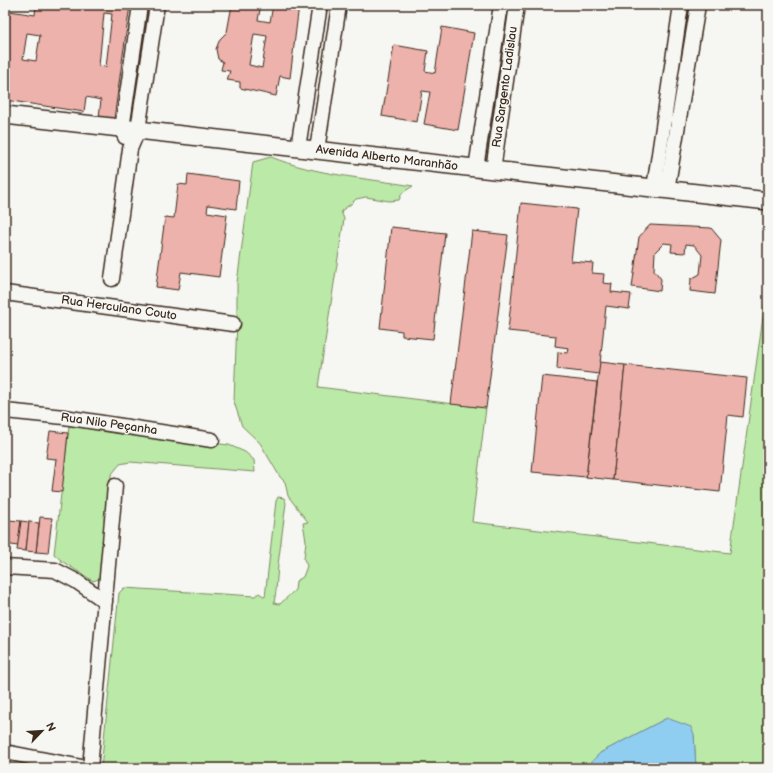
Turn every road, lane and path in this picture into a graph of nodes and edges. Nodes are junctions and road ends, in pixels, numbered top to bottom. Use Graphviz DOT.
graph roads {
  1 [pos="140,5"];
  2 [pos="157,5"];
  3 [pos="320,5"];
  4 [pos="339,5"];
  5 [pos="501,5"];
  6 [pos="517,5"];
  7 [pos="681,5"];
  8 [pos="698,5"];
  9 [pos="5,115"];
  10 [pos="130,130"];
  11 [pos="298,148"];
  12 [pos="317,150"];
  13 [pos="476,168"];
  14 [pos="493,170"];
  15 [pos="660,189"];
  16 [pos="768,201"];
  17 [pos="112,279"];
  18 [pos="5,293"];
  19 [pos="233,324"];
  20 [pos="5,410"];
  21 [pos="212,440"];
  22 [pos="115,486"];
  23 [pos="5,567"];
  24 [pos="105,601"];
  25 [pos="5,752"];
  26 [pos="89,768"];
  1 -- 10 [label="street"];
  2 -- 10 [label="street"];
  3 -- 11 [label="street"];
  4 -- 12 [label="street"];
  5 -- 13 [label="street, Rua Sargento Ladislau"];
  6 -- 14 [label="street, Rua Sargento Ladislau"];
  7 -- 15 [label="street"];
  8 -- 15 [label="street"];
  9 -- 10 [label="street, Avenida Alberto Maranhão"];
  10 -- 11 [label="street, Avenida Alberto Maranhão"];
  10 -- 17 [label="street"];
  11 -- 12 [label="street, Avenida Alberto Maranhão"];
  12 -- 13 [label="street, Avenida Alberto Maranhão"];
  13 -- 14 [label="street, Avenida Alberto Maranhão"];
  14 -- 15 [label="street, Avenida Alberto Maranhão"];
  15 -- 16 [label="street, Avenida Alberto Maranhão"];
  18 -- 19 [label="street, Rua Herculano Couto"];
  20 -- 21 [label="street, Rua Nilo Peçanha"];
  22 -- 24 [label="street"];
  23 -- 24 [label="street"];
  24 -- 26 [label="street"];
  25 -- 26 [label="street"];
}
